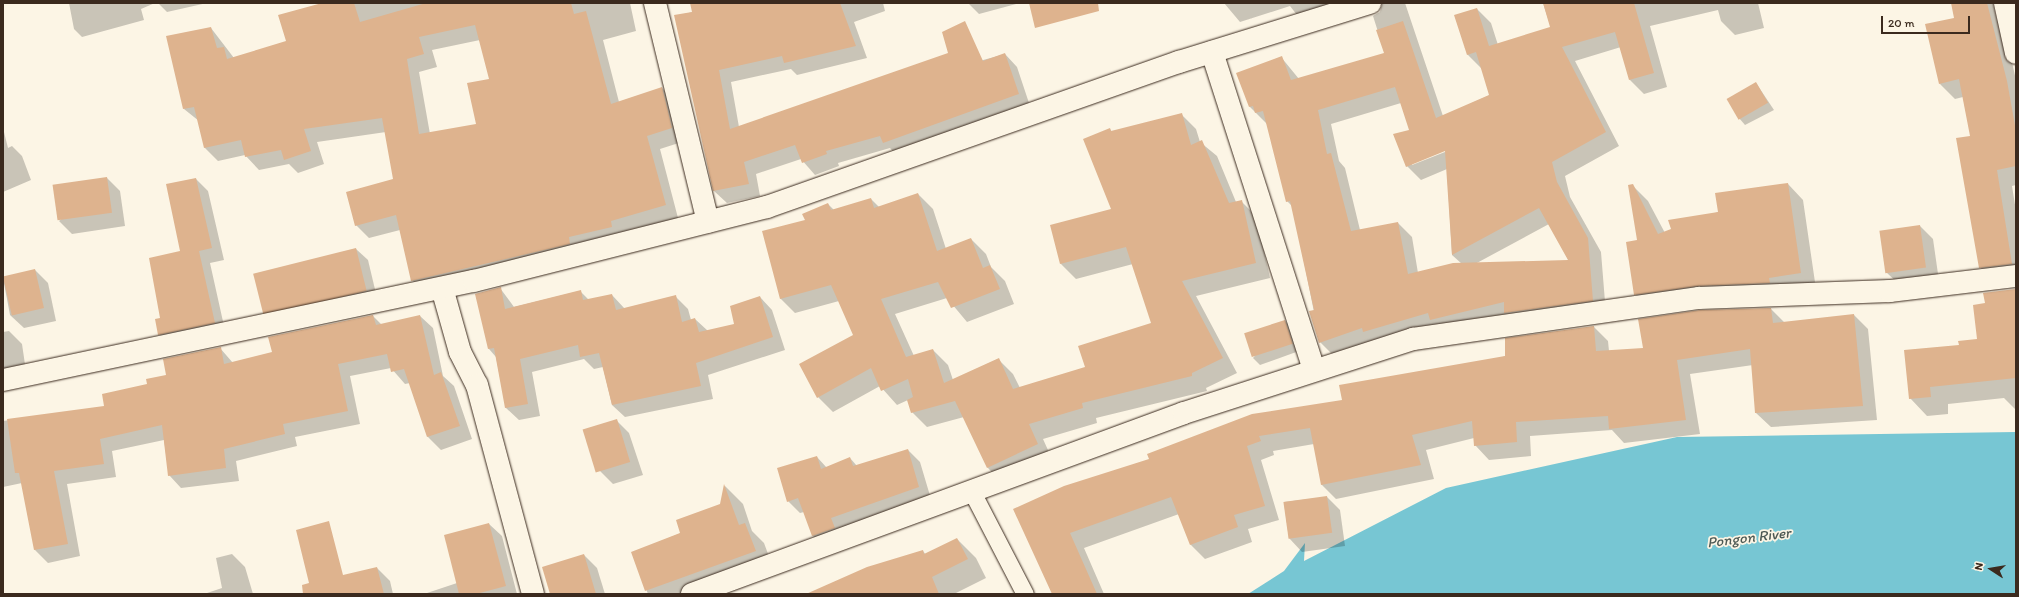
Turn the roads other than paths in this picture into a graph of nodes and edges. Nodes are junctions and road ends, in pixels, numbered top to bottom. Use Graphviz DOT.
graph roads {
  1 [pos="655,3"];
  2 [pos="1370,3"];
  3 [pos="2005,3"];
  4 [pos="1212,52"];
  5 [pos="2016,53"];
  6 [pos="708,222"];
  7 [pos="2016,276"];
  8 [pos="442,288"];
  9 [pos="1314,369"];
  10 [pos="3,380"];
  11 [pos="971,490"];
  12 [pos="533,594"];
  13 [pos="692,594"];
  14 [pos="1025,594"];
  1 -- 6 [label="street"];
  2 -- 4 [label="street"];
  3 -- 5 [label="street"];
  4 -- 6 [label="street"];
  4 -- 9 [label="street"];
  6 -- 8 [label="street"];
  7 -- 9 [label="street"];
  8 -- 10 [label="street"];
  8 -- 12 [label="street"];
  9 -- 11 [label="street"];
  11 -- 13 [label="street"];
  11 -- 14 [label="lane"];
}
